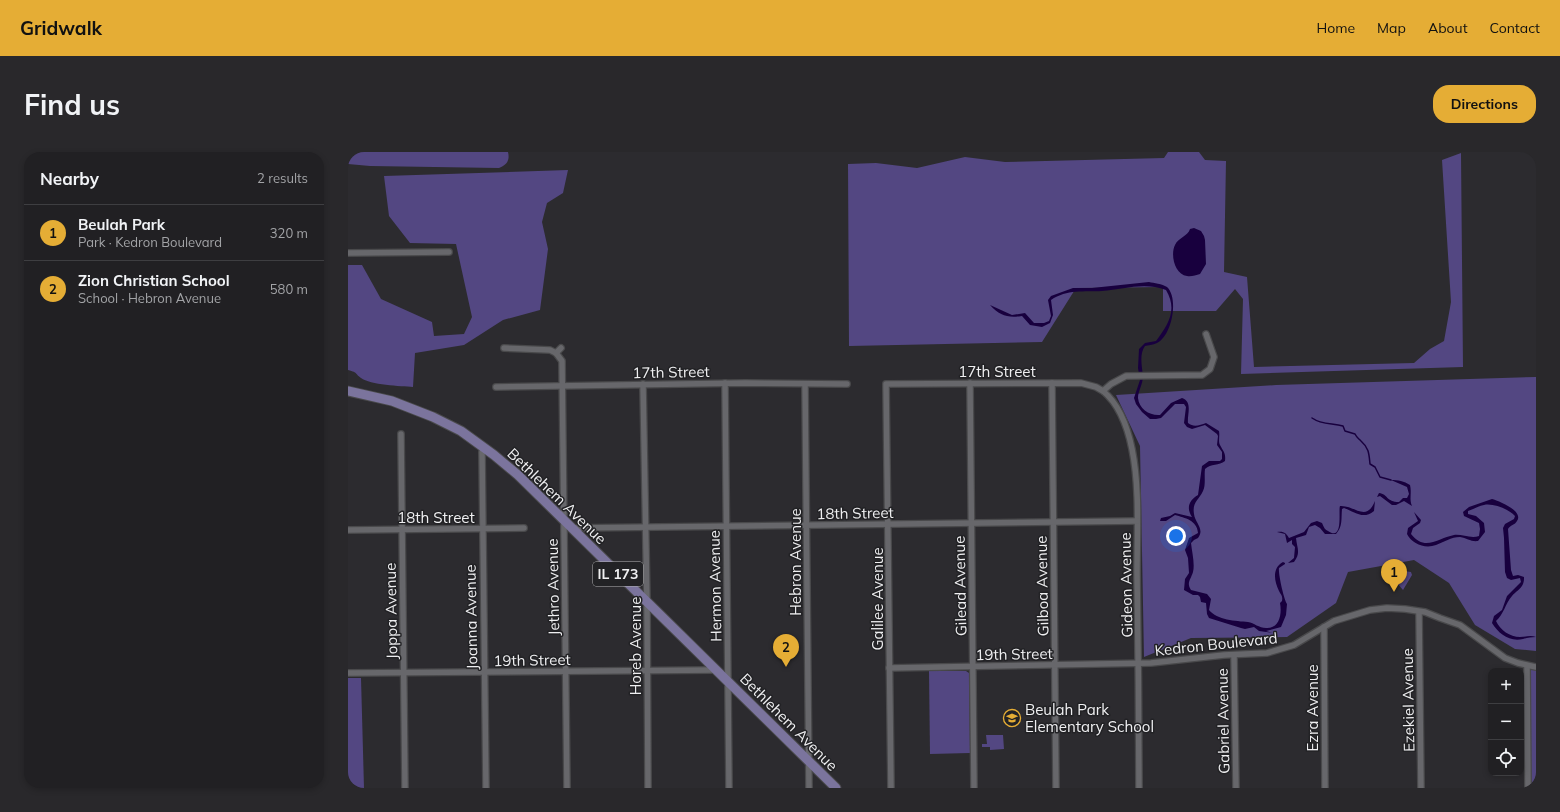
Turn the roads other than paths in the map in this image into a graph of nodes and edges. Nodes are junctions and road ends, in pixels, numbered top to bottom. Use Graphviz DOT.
graph roads {
  1 [pos="449,252"];
  2 [pos="348,253"];
  3 [pos="1206,334"];
  4 [pos="504,348"];
  5 [pos="561,348"];
  6 [pos="556,354"];
  7 [pos="725,383"];
  8 [pos="970,383"];
  9 [pos="1052,383"];
  10 [pos="643,384"];
  11 [pos="805,384"];
  12 [pos="847,384"];
  13 [pos="562,385"];
  14 [pos="496,387"];
  15 [pos="348,391"];
  16 [pos="1103,391"];
  17 [pos="887,409"];
  18 [pos="400,434"];
  19 [pos="484,447"];
  20 [pos="564,520"];
  21 [pos="1137,521"];
  22 [pos="1053,522"];
  23 [pos="971,523"];
  24 [pos="888,524"];
  25 [pos="806,525"];
  26 [pos="726,526"];
  27 [pos="646,527"];
  28 [pos="524,528"];
  29 [pos="572,528"];
  30 [pos="402,529"];
  31 [pos="482,529"];
  32 [pos="348,530"];
  33 [pos="647,603"];
  34 [pos="1419,612"];
  35 [pos="1324,627"];
  36 [pos="1234,654"];
  37 [pos="1138,664"];
  38 [pos="1055,665"];
  39 [pos="973,666"];
  40 [pos="1527,666"];
  41 [pos="1536,667"];
  42 [pos="890,668"];
  43 [pos="715,670"];
  44 [pos="566,671"];
  45 [pos="647,671"];
  46 [pos="484,672"];
  47 [pos="348,673"];
  48 [pos="404,673"];
  49 [pos="728,682"];
  50 [pos="809,761"];
  51 [pos="405,788"];
  52 [pos="486,788"];
  53 [pos="567,788"];
  54 [pos="648,788"];
  55 [pos="729,788"];
  56 [pos="809,788"];
  57 [pos="836,788"];
  58 [pos="891,788"];
  59 [pos="974,788"];
  60 [pos="1056,788"];
  61 [pos="1139,788"];
  62 [pos="1236,788"];
  63 [pos="1325,788"];
  64 [pos="1421,788"];
  65 [pos="1528,788"];
  1 -- 2 [label="street"];
  3 -- 16 [label="street"];
  4 -- 6 [label="street"];
  5 -- 6 [label="street"];
  6 -- 13 [label="street, Jethro Avenue"];
  7 -- 10 [label="street, 17th Street"];
  7 -- 11 [label="street, 17th Street"];
  7 -- 26 [label="street, Hermon Avenue"];
  8 -- 9 [label="street, 17th Street"];
  8 -- 17 [label="street, 17th Street"];
  8 -- 23 [label="street, Gilead Avenue"];
  9 -- 16 [label="street, 17th Street"];
  9 -- 22 [label="street, Gilboa Avenue"];
  10 -- 13 [label="street, 17th Street"];
  10 -- 27 [label="street, Horeb Avenue"];
  11 -- 12 [label="street, 17th Street"];
  11 -- 25 [label="street, Hebron Avenue"];
  13 -- 14 [label="street, 17th Street"];
  13 -- 20 [label="street, Jethro Avenue"];
  15 -- 19 [label="main road, Bethlehem Avenue / IL 173"];
  16 -- 21 [label="street, Gideon Avenue"];
  17 -- 24 [label="street, Galilee Avenue"];
  18 -- 30 [label="street, Joppa Avenue"];
  19 -- 20 [label="main road, Bethlehem Avenue / IL 173"];
  19 -- 31 [label="street, Joanna Avenue"];
  20 -- 29 [label="main road, Bethlehem Avenue / IL 173"];
  20 -- 44 [label="street, Jethro Avenue"];
  21 -- 22 [label="street, 18th Street"];
  21 -- 37 [label="street, Gideon Avenue"];
  22 -- 23 [label="street, 18th Street"];
  22 -- 38 [label="street, Gilboa Avenue"];
  23 -- 24 [label="street, 18th Street"];
  23 -- 39 [label="street, Gilead Avenue"];
  24 -- 25 [label="street, 18th Street"];
  24 -- 42 [label="street, Galilee Avenue"];
  25 -- 26 [label="street, 18th Street"];
  25 -- 50 [label="street, Hebron Avenue"];
  26 -- 27 [label="street, 18th Street"];
  26 -- 49 [label="street, Hermon Avenue"];
  27 -- 29 [label="street, 18th Street"];
  27 -- 33 [label="street, Horeb Avenue"];
  28 -- 31 [label="street, 18th Street"];
  29 -- 33 [label="main road, Bethlehem Avenue / IL 173"];
  30 -- 31 [label="street, 18th Street"];
  30 -- 32 [label="street, 18th Street"];
  30 -- 48 [label="street, Joppa Avenue"];
  31 -- 46 [label="street, Joanna Avenue"];
  33 -- 43 [label="main road, Bethlehem Avenue / IL 173"];
  33 -- 45 [label="street, Horeb Avenue"];
  34 -- 35 [label="street, Kedron Boulevard"];
  34 -- 40 [label="street, Kedron Boulevard"];
  34 -- 64 [label="street, Ezekiel Avenue"];
  35 -- 36 [label="street, Kedron Boulevard"];
  35 -- 63 [label="street, Ezra Avenue"];
  36 -- 37 [label="street, Kedron Boulevard"];
  36 -- 62 [label="street, Gabriel Avenue"];
  37 -- 38 [label="street, 19th Street"];
  37 -- 61 [label="street, Gideon Avenue"];
  38 -- 39 [label="street, 19th Street"];
  38 -- 60 [label="street, Gilboa Avenue"];
  39 -- 42 [label="street, 19th Street"];
  39 -- 59 [label="street, Gilead Avenue"];
  40 -- 41 [label="street, Kedron Boulevard"];
  40 -- 65 [label="street"];
  42 -- 58 [label="street, Galilee Avenue"];
  43 -- 45 [label="street, 19th Street"];
  43 -- 49 [label="main road, Bethlehem Avenue / IL 173"];
  44 -- 45 [label="street, 19th Street"];
  44 -- 46 [label="street, 19th Street"];
  44 -- 53 [label="street, Jethro Avenue"];
  45 -- 54 [label="street, Horeb Avenue"];
  46 -- 48 [label="street, 19th Street"];
  46 -- 52 [label="street, Joanna Avenue"];
  47 -- 48 [label="street, 19th Street"];
  48 -- 51 [label="street, Joppa Avenue"];
  49 -- 50 [label="main road, Bethlehem Avenue / IL 173"];
  49 -- 55 [label="street, Hermon Avenue"];
  50 -- 56 [label="street, Hebron Avenue"];
  50 -- 57 [label="main road, Bethlehem Avenue / IL 173"];
}
